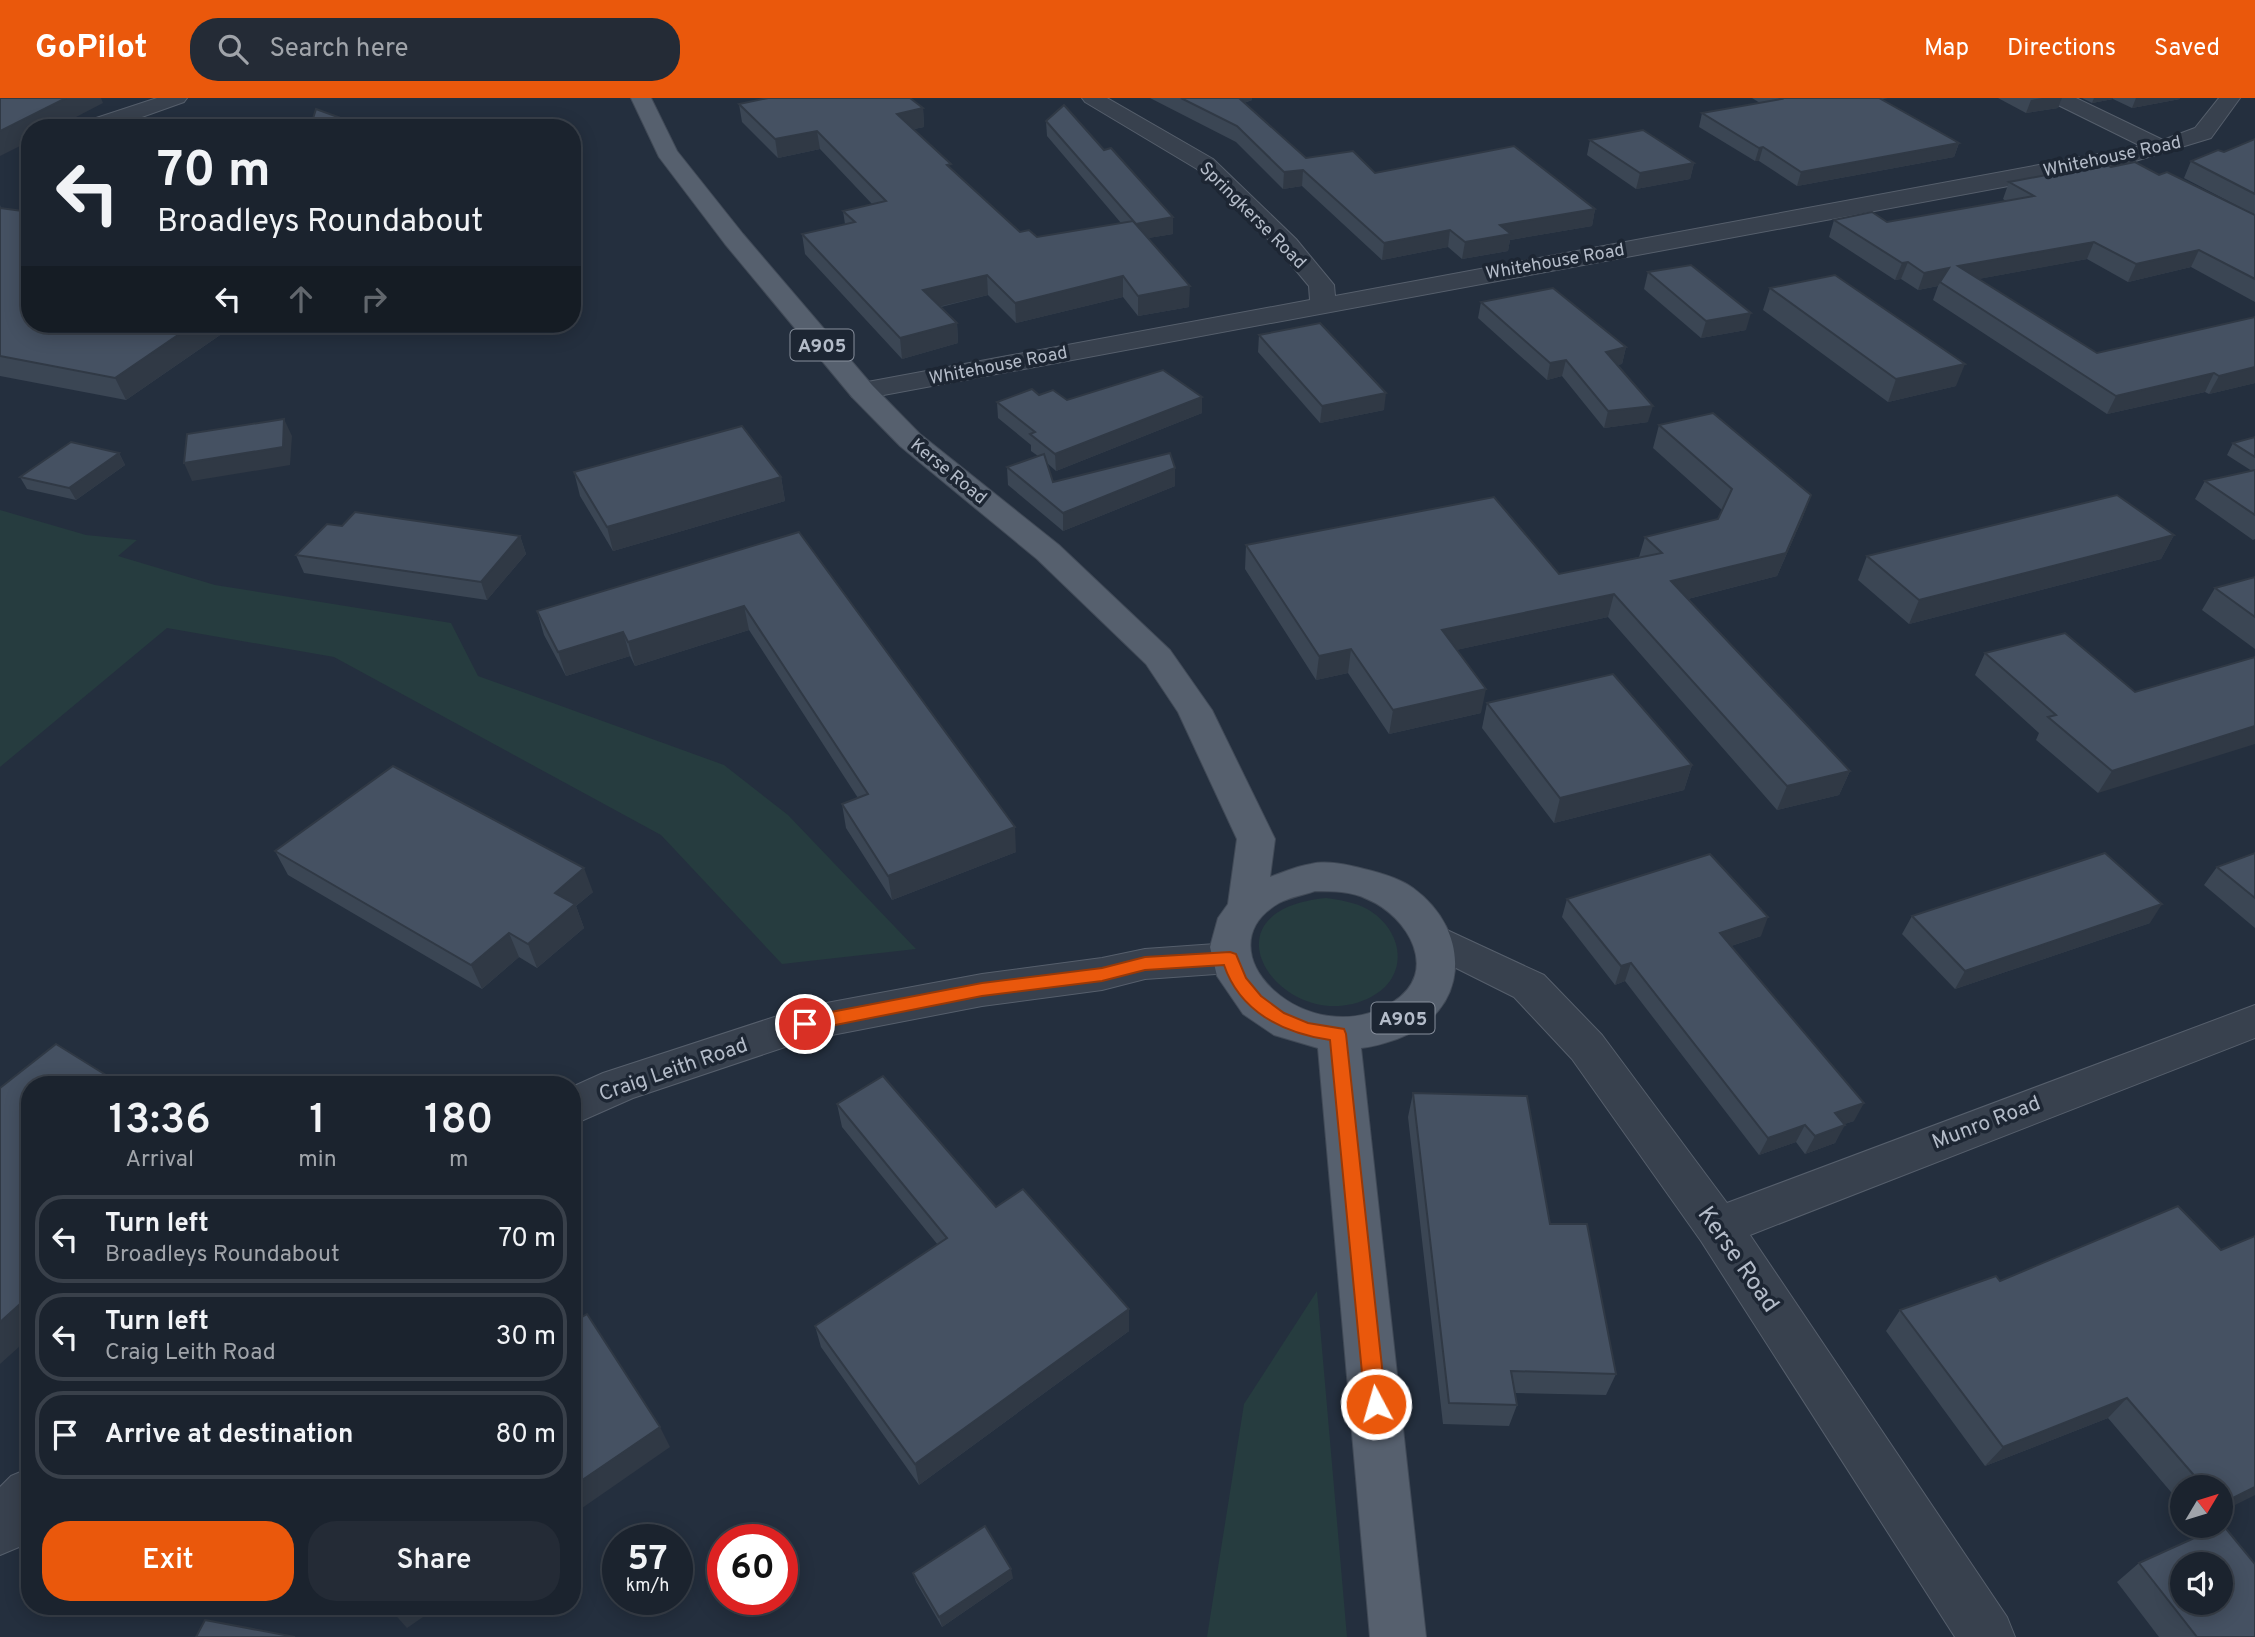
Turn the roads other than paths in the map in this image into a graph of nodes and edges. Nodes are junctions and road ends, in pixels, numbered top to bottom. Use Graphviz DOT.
graph roads {
  1 [pos="177,98"];
  2 [pos="641,98"];
  3 [pos="1092,98"];
  4 [pos="2059,98"];
  5 [pos="2230,98"];
  6 [pos="115,119"];
  7 [pos="2161,147"];
  8 [pos="2122,158"];
  9 [pos="2154,174"];
  10 [pos="1323,304"];
  11 [pos="862,391"];
  12 [pos="1256,839"];
  13 [pos="1340,877"];
  14 [pos="1247,906"];
  15 [pos="1434,939"];
  16 [pos="1230,958"];
  17 [pos="2255,1021"];
  18 [pos="1338,1034"];
  19 [pos="581,1103"];
  20 [pos="1718,1227"];
  21 [pos="21,1503"];
  22 [pos="0,1528"];
  23 [pos="1398,1637"];
  24 [pos="1987,1637"];
  1 -- 6 [label="street"];
  2 -- 11 [label="main road, Kerse Road / A905"];
  3 -- 10 [label="street, Springkerse Road"];
  4 -- 7 [label="street"];
  5 -- 7 [label="street, Whitehouse Road"];
  7 -- 8 [label="street, Whitehouse Road"];
  8 -- 9 [label="street"];
  8 -- 10 [label="street, Whitehouse Road"];
  10 -- 11 [label="street, Whitehouse Road"];
  11 -- 12 [label="main road, Kerse Road / A905"];
  12 -- 13 [label="main road"];
  12 -- 14 [label="main road"];
  13 -- 14 [label="main road"];
  13 -- 15 [label="main road"];
  14 -- 16 [label="main road"];
  15 -- 18 [label="main road, A905"];
  15 -- 20 [label="street, Kerse Road"];
  16 -- 18 [label="main road, A905"];
  16 -- 19 [label="street, Craig Leith Road"];
  17 -- 20 [label="street, Munro Road"];
  18 -- 23 [label="main road"];
  20 -- 24 [label="street, Kerse Road"];
  21 -- 22 [label="street"];
}
